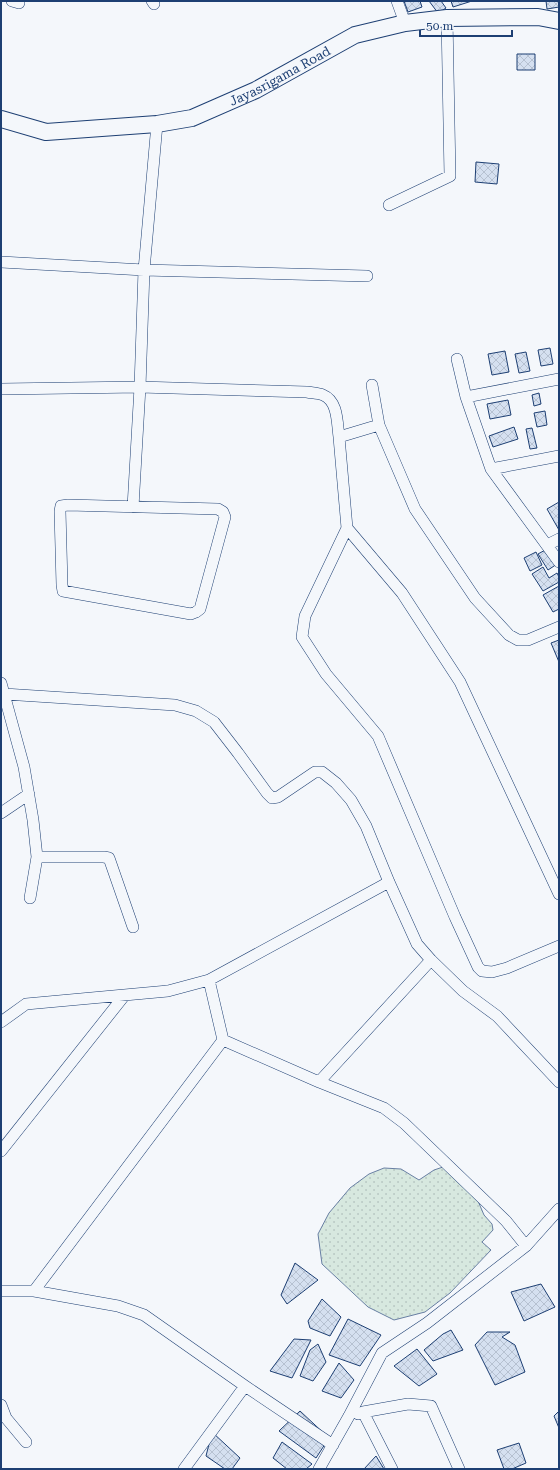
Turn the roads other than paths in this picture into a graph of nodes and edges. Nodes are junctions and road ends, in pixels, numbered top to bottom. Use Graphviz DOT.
graph roads {
  1 [pos="397,1"];
  2 [pos="448,18"];
  3 [pos="559,21"];
  4 [pos="405,23"];
  5 [pos="1,119"];
  6 [pos="157,124"];
  7 [pos="389,205"];
  8 [pos="1,262"];
  9 [pos="144,270"];
  10 [pos="367,276"];
  11 [pos="457,359"];
  12 [pos="559,379"];
  13 [pos="372,385"];
  14 [pos="140,387"];
  15 [pos="1,388"];
  16 [pos="466,397"];
  17 [pos="380,425"];
  18 [pos="339,437"];
  19 [pos="559,456"];
  20 [pos="492,469"];
  21 [pos="133,507"];
  22 [pos="347,528"];
  23 [pos="559,539"];
  24 [pos="547,544"];
  25 [pos="559,562"];
  26 [pos="559,627"];
  27 [pos="1,683"];
  28 [pos="3,695"];
  29 [pos="29,794"];
  30 [pos="1,813"];
  31 [pos="37,857"];
  32 [pos="389,882"];
  33 [pos="559,894"];
  34 [pos="30,898"];
  35 [pos="133,926"];
  36 [pos="559,946"];
  37 [pos="431,960"];
  38 [pos="209,980"];
  39 [pos="124,996"];
  40 [pos="1,1022"];
  41 [pos="223,1040"];
  42 [pos="319,1082"];
  43 [pos="559,1082"];
  44 [pos="1,1151"];
  45 [pos="559,1209"];
  46 [pos="526,1246"];
  47 [pos="1,1291"];
  48 [pos="34,1291"];
  49 [pos="245,1386"];
  50 [pos="1,1405"];
  51 [pos="363,1412"];
  52 [pos="350,1416"];
  53 [pos="26,1442"];
  54 [pos="333,1445"];
  55 [pos="184,1469"];
  56 [pos="319,1469"];
  57 [pos="392,1469"];
  58 [pos="459,1469"];
  1 -- 4 [label="street"];
  2 -- 3 [label="street, Jayasrigama Road"];
  2 -- 4 [label="street, Jayasrigama Road"];
  2 -- 7 [label="street"];
  4 -- 6 [label="street, Jayasrigama Road"];
  5 -- 6 [label="street, Jayasrigama Road"];
  6 -- 9 [label="street"];
  8 -- 9 [label="street"];
  9 -- 10 [label="street"];
  9 -- 14 [label="street"];
  11 -- 16 [label="street"];
  12 -- 16 [label="street"];
  13 -- 17 [label="street"];
  14 -- 15 [label="street"];
  14 -- 18 [label="street"];
  14 -- 21 [label="street"];
  16 -- 20 [label="street"];
  17 -- 18 [label="street"];
  17 -- 26 [label="street"];
  18 -- 22 [label="street"];
  19 -- 20 [label="street"];
  20 -- 24 [label="street"];
  21 -- 21 [label="street"];
  22 -- 33 [label="street"];
  22 -- 36 [label="street"];
  23 -- 24 [label="street"];
  24 -- 25 [label="street"];
  27 -- 28 [label="street"];
  28 -- 29 [label="street"];
  28 -- 32 [label="street"];
  29 -- 30 [label="street"];
  29 -- 31 [label="street"];
  31 -- 34 [label="street"];
  31 -- 35 [label="street"];
  32 -- 37 [label="street"];
  32 -- 38 [label="street"];
  37 -- 42 [label="street"];
  37 -- 43 [label="street"];
  38 -- 39 [label="street"];
  38 -- 41 [label="street"];
  39 -- 40 [label="street"];
  39 -- 44 [label="street"];
  41 -- 42 [label="street"];
  41 -- 48 [label="street"];
  42 -- 46 [label="street"];
  45 -- 46 [label="street"];
  46 -- 52 [label="street"];
  47 -- 48 [label="street"];
  48 -- 49 [label="street"];
  49 -- 54 [label="street"];
  49 -- 55 [label="street"];
  50 -- 53 [label="street"];
  51 -- 52 [label="street"];
  51 -- 57 [label="street"];
  51 -- 58 [label="street"];
  52 -- 54 [label="street"];
  54 -- 56 [label="street"];
}
